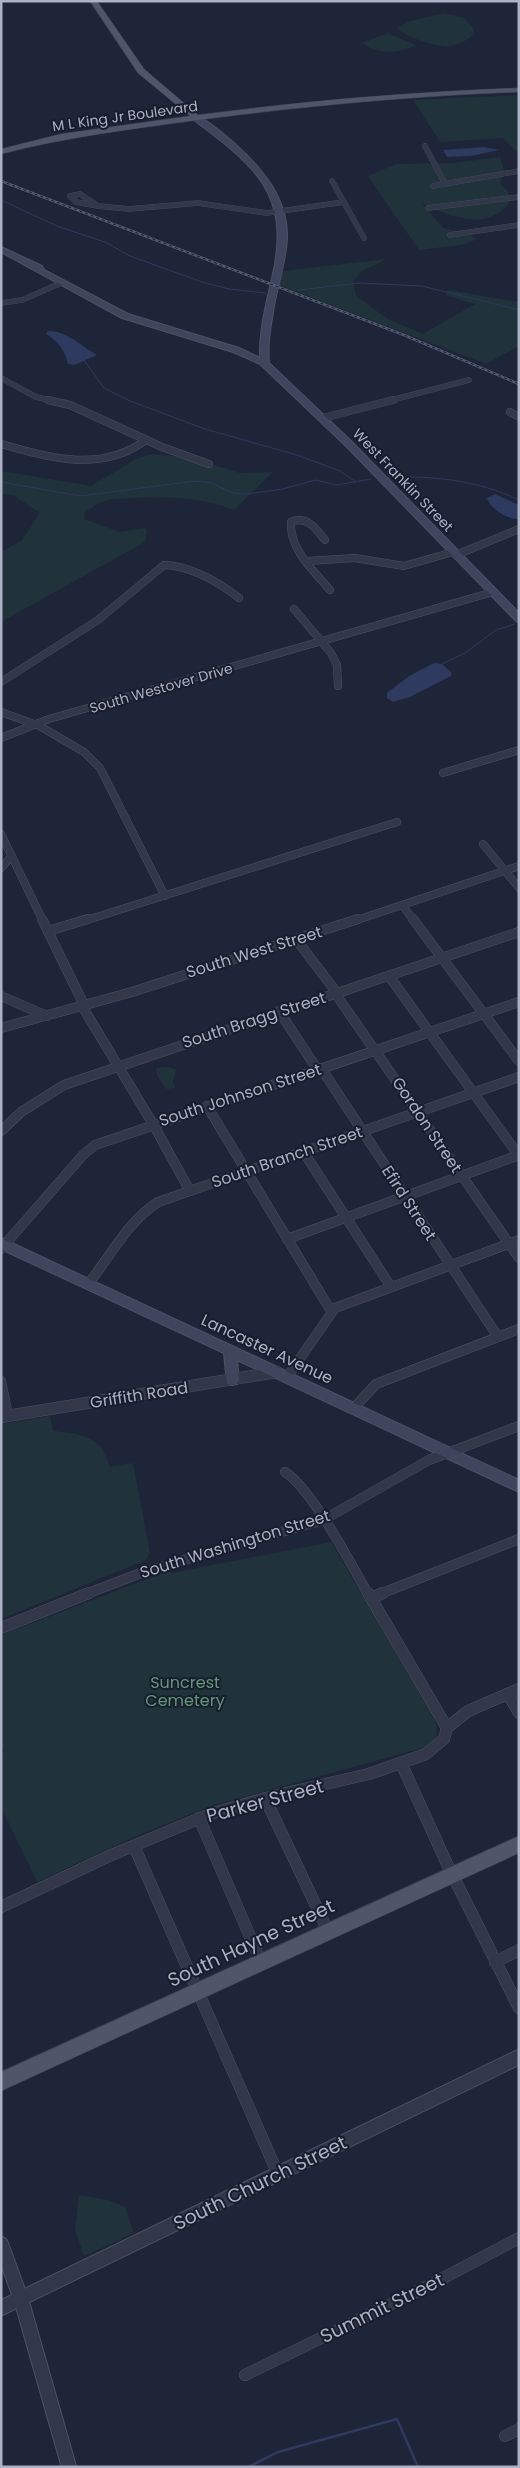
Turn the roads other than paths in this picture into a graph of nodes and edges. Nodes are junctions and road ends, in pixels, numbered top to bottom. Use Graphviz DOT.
graph roads {
  1 [pos="93,1"];
  2 [pos="396,87"];
  3 [pos="519,90"];
  4 [pos="416,96"];
  5 [pos="196,118"];
  6 [pos="425,146"];
  7 [pos="1,152"];
  8 [pos="519,171"];
  9 [pos="332,181"];
  10 [pos="445,184"];
  11 [pos="433,186"];
  12 [pos="519,197"];
  13 [pos="344,202"];
  14 [pos="98,206"];
  15 [pos="428,208"];
  16 [pos="280,212"];
  17 [pos="519,225"];
  18 [pos="450,235"];
  19 [pos="364,238"];
  20 [pos="1,249"];
  21 [pos="32,265"];
  22 [pos="61,283"];
  23 [pos="80,288"];
  24 [pos="1,303"];
  25 [pos="142,321"];
  26 [pos="264,364"];
  27 [pos="1,378"];
  28 [pos="469,380"];
  29 [pos="510,412"];
  30 [pos="519,417"];
  31 [pos="323,418"];
  32 [pos="146,440"];
  33 [pos="1,444"];
  34 [pos="210,464"];
  35 [pos="519,529"];
  36 [pos="325,540"];
  37 [pos="454,553"];
  38 [pos="308,561"];
  39 [pos="173,564"];
  40 [pos="330,590"];
  41 [pos="493,592"];
  42 [pos="239,598"];
  43 [pos="294,609"];
  44 [pos="519,619"];
  45 [pos="322,642"];
  46 [pos="1,682"];
  47 [pos="338,686"];
  48 [pos="1,712"];
  49 [pos="35,724"];
  50 [pos="1,738"];
  51 [pos="519,750"];
  52 [pos="443,773"];
  53 [pos="397,822"];
  54 [pos="1,834"];
  55 [pos="483,844"];
  56 [pos="12,856"];
  57 [pos="519,866"];
  58 [pos="1,868"];
  59 [pos="505,871"];
  60 [pos="519,888"];
  61 [pos="165,896"];
  62 [pos="402,906"];
  63 [pos="48,931"];
  64 [pos="519,932"];
  65 [pos="296,939"];
  66 [pos="443,958"];
  67 [pos="390,976"];
  68 [pos="336,993"];
  69 [pos="1,996"];
  70 [pos="519,1002"];
  71 [pos="83,1006"];
  72 [pos="279,1011"];
  73 [pos="484,1014"];
  74 [pos="48,1016"];
  75 [pos="1,1028"];
  76 [pos="430,1032"];
  77 [pos="376,1050"];
  78 [pos="519,1061"];
  79 [pos="118,1065"];
  80 [pos="319,1069"];
  81 [pos="519,1077"];
  82 [pos="472,1093"];
  83 [pos="207,1106"];
  84 [pos="418,1112"];
  85 [pos="152,1124"];
  86 [pos="362,1130"];
  87 [pos="1,1131"];
  88 [pos="303,1152"];
  89 [pos="519,1156"];
  90 [pos="247,1170"];
  91 [pos="461,1176"];
  92 [pos="190,1191"];
  93 [pos="405,1196"];
  94 [pos="346,1218"];
  95 [pos="287,1239"];
  96 [pos="519,1240"];
  97 [pos="508,1243"];
  98 [pos="2,1245"];
  99 [pos="519,1258"];
  100 [pos="450,1265"];
  101 [pos="88,1284"];
  102 [pos="390,1287"];
  103 [pos="331,1311"];
  104 [pos="519,1329"];
  105 [pos="498,1337"];
  106 [pos="230,1350"];
  107 [pos="282,1374"];
  108 [pos="232,1380"];
  109 [pos="1,1381"];
  110 [pos="353,1409"];
  111 [pos="4,1417"];
  112 [pos="519,1426"];
  113 [pos="448,1454"];
  114 [pos="285,1472"];
  115 [pos="519,1486"];
  116 [pos="323,1520"];
  117 [pos="519,1539"];
  118 [pos="371,1598"];
  119 [pos="1,1628"];
  120 [pos="519,1689"];
  121 [pos="508,1694"];
  122 [pos="519,1713"];
  123 [pos="447,1728"];
  124 [pos="401,1763"];
  125 [pos="265,1798"];
  126 [pos="199,1818"];
  127 [pos="519,1844"];
  128 [pos="134,1846"];
  129 [pos="452,1874"];
  130 [pos="1,1907"];
  131 [pos="328,1931"];
  132 [pos="519,1950"];
  133 [pos="261,1962"];
  134 [pos="495,1962"];
  135 [pos="197,1991"];
  136 [pos="519,2008"];
  137 [pos="519,2057"];
  138 [pos="1,2082"];
  139 [pos="278,2174"];
  140 [pos="519,2238"];
  141 [pos="1,2244"];
  142 [pos="21,2299"];
  143 [pos="1,2308"];
  144 [pos="245,2376"];
  145 [pos="519,2429"];
  146 [pos="505,2436"];
  147 [pos="69,2467"];
  1 -- 5 [label="main road"];
  2 -- 4 [label="main road"];
  3 -- 4 [label="main road, M L King Jr Boulevard"];
  4 -- 5 [label="main road, M L King Jr Boulevard"];
  5 -- 7 [label="main road, M L King Jr Boulevard"];
  5 -- 16 [label="main road"];
  6 -- 10 [label="street"];
  8 -- 10 [label="street"];
  9 -- 13 [label="street"];
  10 -- 11 [label="street"];
  12 -- 15 [label="street"];
  13 -- 16 [label="street"];
  13 -- 19 [label="street"];
  14 -- 16 [label="street"];
  16 -- 26 [label="main road"];
  17 -- 18 [label="street"];
  20 -- 21 [label="main road"];
  21 -- 22 [label="main road"];
  21 -- 23 [label="main road"];
  22 -- 23 [label="main road"];
  22 -- 24 [label="street"];
  22 -- 25 [label="main road"];
  23 -- 25 [label="main road"];
  25 -- 26 [label="main road, West Franklin Street"];
  26 -- 31 [label="main road, West Franklin Street"];
  27 -- 32 [label="street"];
  28 -- 31 [label="street"];
  29 -- 30 [label="street"];
  31 -- 37 [label="main road, West Franklin Street"];
  32 -- 33 [label="street"];
  32 -- 34 [label="street"];
  35 -- 37 [label="street"];
  36 -- 38 [label="street"];
  37 -- 38 [label="street"];
  37 -- 41 [label="main road, West Franklin Street"];
  38 -- 40 [label="street"];
  39 -- 42 [label="street"];
  39 -- 46 [label="street"];
  41 -- 44 [label="main road, West Franklin Street"];
  41 -- 45 [label="street, South Westover Drive"];
  43 -- 45 [label="street"];
  45 -- 47 [label="street"];
  45 -- 49 [label="street, South Westover Drive"];
  48 -- 49 [label="street"];
  49 -- 50 [label="street, South Westover Drive"];
  49 -- 61 [label="street"];
  51 -- 52 [label="street"];
  53 -- 61 [label="street"];
  54 -- 56 [label="street"];
  55 -- 59 [label="street"];
  56 -- 58 [label="street"];
  56 -- 63 [label="street"];
  57 -- 59 [label="street, South West Street"];
  59 -- 60 [label="street"];
  59 -- 62 [label="street, South West Street"];
  61 -- 63 [label="street"];
  62 -- 65 [label="street, South West Street"];
  62 -- 66 [label="street"];
  63 -- 71 [label="street"];
  64 -- 66 [label="street, South Bragg Street"];
  65 -- 68 [label="street, Gordon Street"];
  65 -- 71 [label="street, South West Street"];
  66 -- 67 [label="street, South Bragg Street"];
  66 -- 73 [label="street"];
  67 -- 68 [label="street, South Bragg Street"];
  67 -- 76 [label="street"];
  68 -- 72 [label="street, South Bragg Street"];
  68 -- 77 [label="street, Gordon Street"];
  69 -- 74 [label="street"];
  70 -- 73 [label="street, South Johnson Street"];
  71 -- 74 [label="street, South West Street"];
  71 -- 79 [label="street"];
  72 -- 79 [label="street, South Bragg Street"];
  72 -- 80 [label="street, Efird Street"];
  73 -- 76 [label="street, South Johnson Street"];
  73 -- 78 [label="street"];
  74 -- 75 [label="street, South West Street"];
  76 -- 77 [label="street, South Johnson Street"];
  76 -- 82 [label="street"];
  77 -- 80 [label="street, South Johnson Street"];
  77 -- 84 [label="street, Gordon Street"];
  79 -- 85 [label="street"];
  79 -- 87 [label="street, South Bragg Street"];
  80 -- 83 [label="street, South Johnson Street"];
  80 -- 86 [label="street, Efird Street"];
  81 -- 82 [label="street, South Branch Street"];
  82 -- 84 [label="street, South Branch Street"];
  82 -- 89 [label="street"];
  83 -- 85 [label="street, South Johnson Street"];
  83 -- 90 [label="street"];
  84 -- 86 [label="street, South Branch Street"];
  84 -- 91 [label="street, Gordon Street"];
  85 -- 92 [label="street"];
  85 -- 98 [label="street, South Johnson Street"];
  86 -- 88 [label="street, South Branch Street"];
  86 -- 93 [label="street, Efird Street"];
  88 -- 90 [label="street, South Branch Street"];
  88 -- 94 [label="street"];
  89 -- 91 [label="street"];
  90 -- 92 [label="street, South Branch Street"];
  90 -- 95 [label="street"];
  91 -- 93 [label="street"];
  91 -- 97 [label="street, Gordon Street"];
  92 -- 101 [label="street, South Branch Street"];
  93 -- 94 [label="street"];
  93 -- 100 [label="street, Efird Street"];
  94 -- 95 [label="street"];
  94 -- 102 [label="street"];
  95 -- 103 [label="street"];
  96 -- 97 [label="street"];
  97 -- 99 [label="street, Gordon Street"];
  97 -- 100 [label="street"];
  98 -- 101 [label="main road, Lancaster Avenue"];
  100 -- 102 [label="street"];
  100 -- 105 [label="street, Efird Street"];
  101 -- 106 [label="main road, Lancaster Avenue"];
  102 -- 103 [label="street"];
  103 -- 107 [label="street"];
  104 -- 105 [label="street"];
  105 -- 110 [label="street"];
  106 -- 107 [label="main road, Lancaster Avenue"];
  106 -- 108 [label="main road"];
  107 -- 108 [label="street, Griffith Road"];
  107 -- 110 [label="main road, Lancaster Avenue"];
  108 -- 111 [label="street, Griffith Road"];
  109 -- 111 [label="street"];
  110 -- 113 [label="main road, Lancaster Avenue"];
  112 -- 113 [label="street, South Washington Street"];
  113 -- 115 [label="main road, Lancaster Avenue"];
  113 -- 116 [label="street, South Washington Street"];
  114 -- 116 [label="street"];
  116 -- 118 [label="street"];
  116 -- 119 [label="street, South Washington Street"];
  117 -- 118 [label="street"];
  118 -- 123 [label="street"];
  120 -- 121 [label="street, Parker Street"];
  121 -- 122 [label="street"];
  121 -- 123 [label="street, Parker Street"];
  123 -- 124 [label="street, Parker Street"];
  124 -- 125 [label="street, Parker Street"];
  124 -- 129 [label="street"];
  125 -- 126 [label="street, Parker Street"];
  125 -- 131 [label="street"];
  126 -- 128 [label="street, Parker Street"];
  126 -- 133 [label="street"];
  127 -- 129 [label="main road, South Hayne Street"];
  128 -- 130 [label="street, Parker Street"];
  128 -- 135 [label="street"];
  129 -- 131 [label="main road, South Hayne Street"];
  129 -- 134 [label="street"];
  131 -- 133 [label="main road, South Hayne Street"];
  132 -- 134 [label="street"];
  133 -- 135 [label="main road, South Hayne Street"];
  134 -- 136 [label="street"];
  135 -- 138 [label="main road, South Hayne Street"];
  135 -- 139 [label="street"];
  137 -- 139 [label="street, South Church Street"];
  139 -- 142 [label="street, South Church Street"];
  140 -- 144 [label="street, Summit Street"];
  141 -- 142 [label="street"];
  142 -- 143 [label="street, South Church Street"];
  142 -- 147 [label="street"];
  145 -- 146 [label="street"];
}
